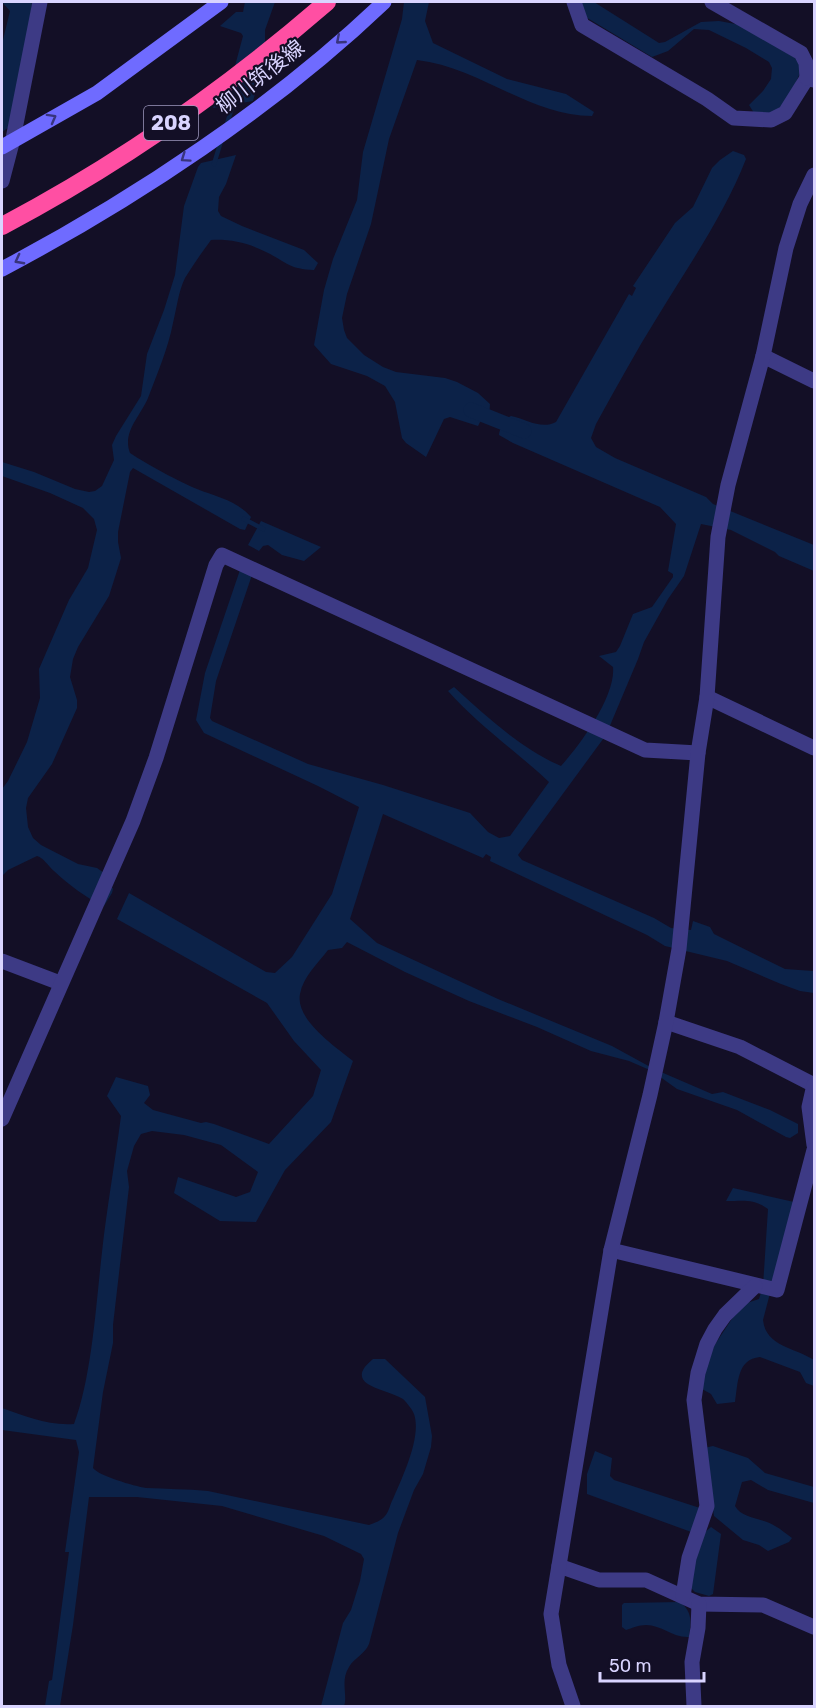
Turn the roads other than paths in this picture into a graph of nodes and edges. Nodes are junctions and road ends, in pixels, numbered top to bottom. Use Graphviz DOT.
graph roads {
  1 [pos="40,2"];
  2 [pos="221,2"];
  3 [pos="315,2"];
  4 [pos="327,2"];
  5 [pos="384,2"];
  6 [pos="574,2"];
  7 [pos="712,2"];
  8 [pos="811,79"];
  9 [pos="7,143"];
  10 [pos="814,175"];
  11 [pos="2,181"];
  12 [pos="2,219"];
  13 [pos="2,226"];
  14 [pos="2,269"];
  15 [pos="763,356"];
  16 [pos="814,381"];
  17 [pos="707,697"];
  18 [pos="814,748"];
  19 [pos="698,753"];
  20 [pos="2,961"];
  21 [pos="60,983"];
  22 [pos="666,1022"];
  23 [pos="814,1085"];
  24 [pos="2,1119"];
  25 [pos="814,1145"];
  26 [pos="814,1150"];
  27 [pos="611,1250"];
  28 [pos="755,1286"];
  29 [pos="559,1566"];
  30 [pos="683,1596"];
  31 [pos="699,1604"];
  32 [pos="814,1627"];
  33 [pos="573,1707"];
  34 [pos="694,1707"];
  1 -- 9 [label="street"];
  9 -- 2 [label="main road, one-way"];
  3 -- 12 [label="highway, 208"];
  4 -- 13 [label="highway, 208"];
  5 -- 14 [label="main road, 柳川筑後線, one-way"];
  6 -- 8 [label="street"];
  7 -- 8 [label="street"];
  9 -- 11 [label="street"];
  10 -- 15 [label="street"];
  15 -- 16 [label="street"];
  15 -- 17 [label="street"];
  17 -- 18 [label="street"];
  17 -- 19 [label="street"];
  19 -- 21 [label="street"];
  19 -- 22 [label="street"];
  20 -- 21 [label="street"];
  21 -- 24 [label="street"];
  22 -- 23 [label="street"];
  22 -- 27 [label="street"];
  23 -- 25 [label="street"];
  26 -- 28 [label="street"];
  27 -- 28 [label="street"];
  27 -- 29 [label="street"];
  28 -- 30 [label="street"];
  29 -- 30 [label="street"];
  29 -- 33 [label="street"];
  30 -- 31 [label="street"];
  31 -- 32 [label="street"];
  31 -- 34 [label="street"];
}
